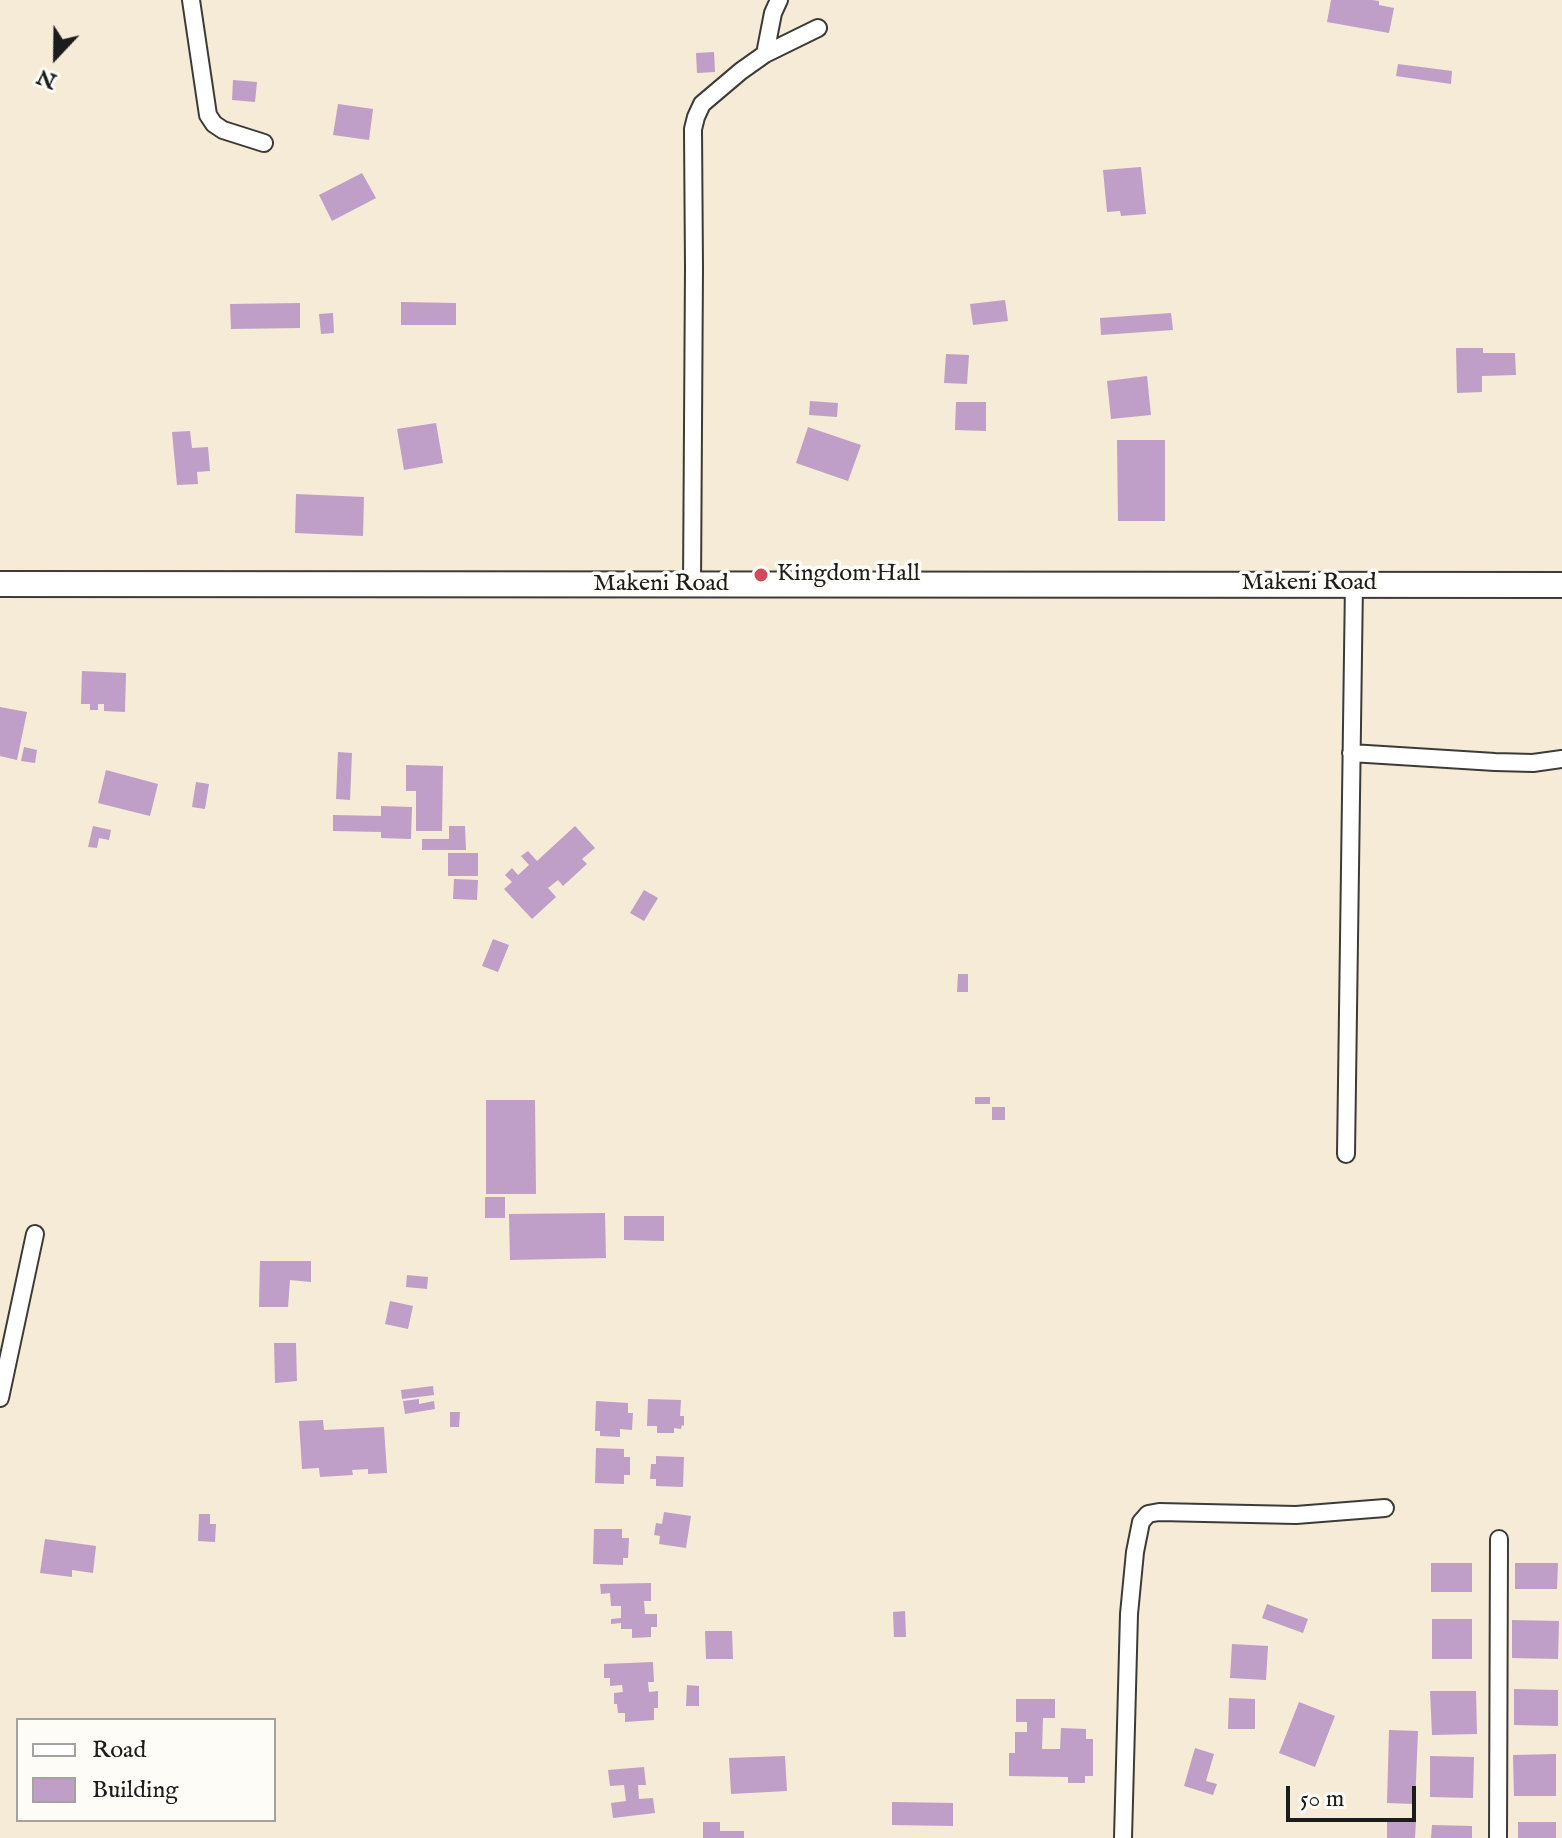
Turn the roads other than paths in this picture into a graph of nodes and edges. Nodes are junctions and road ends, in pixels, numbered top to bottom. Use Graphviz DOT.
graph roads {
  1 [pos="191,0"];
  2 [pos="779,0"];
  3 [pos="818,28"];
  4 [pos="765,54"];
  5 [pos="264,143"];
  6 [pos="1354,583"];
  7 [pos="0,584"];
  8 [pos="692,585"];
  9 [pos="1562,585"];
  10 [pos="1351,753"];
  11 [pos="1562,759"];
  12 [pos="1346,1154"];
  13 [pos="35,1234"];
  14 [pos="0,1398"];
  15 [pos="1385,1508"];
  16 [pos="1499,1539"];
  17 [pos="1123,1838"];
  18 [pos="1498,1838"];
  1 -- 5 [label="street"];
  2 -- 4 [label="street"];
  3 -- 4 [label="street"];
  4 -- 8 [label="street"];
  6 -- 8 [label="main road, Makeni Road"];
  6 -- 9 [label="main road, Makeni Road"];
  6 -- 10 [label="street"];
  7 -- 8 [label="main road, Makeni Road"];
  10 -- 11 [label="street"];
  10 -- 12 [label="street"];
  13 -- 14 [label="street"];
  15 -- 17 [label="street"];
  16 -- 18 [label="street"];
}
